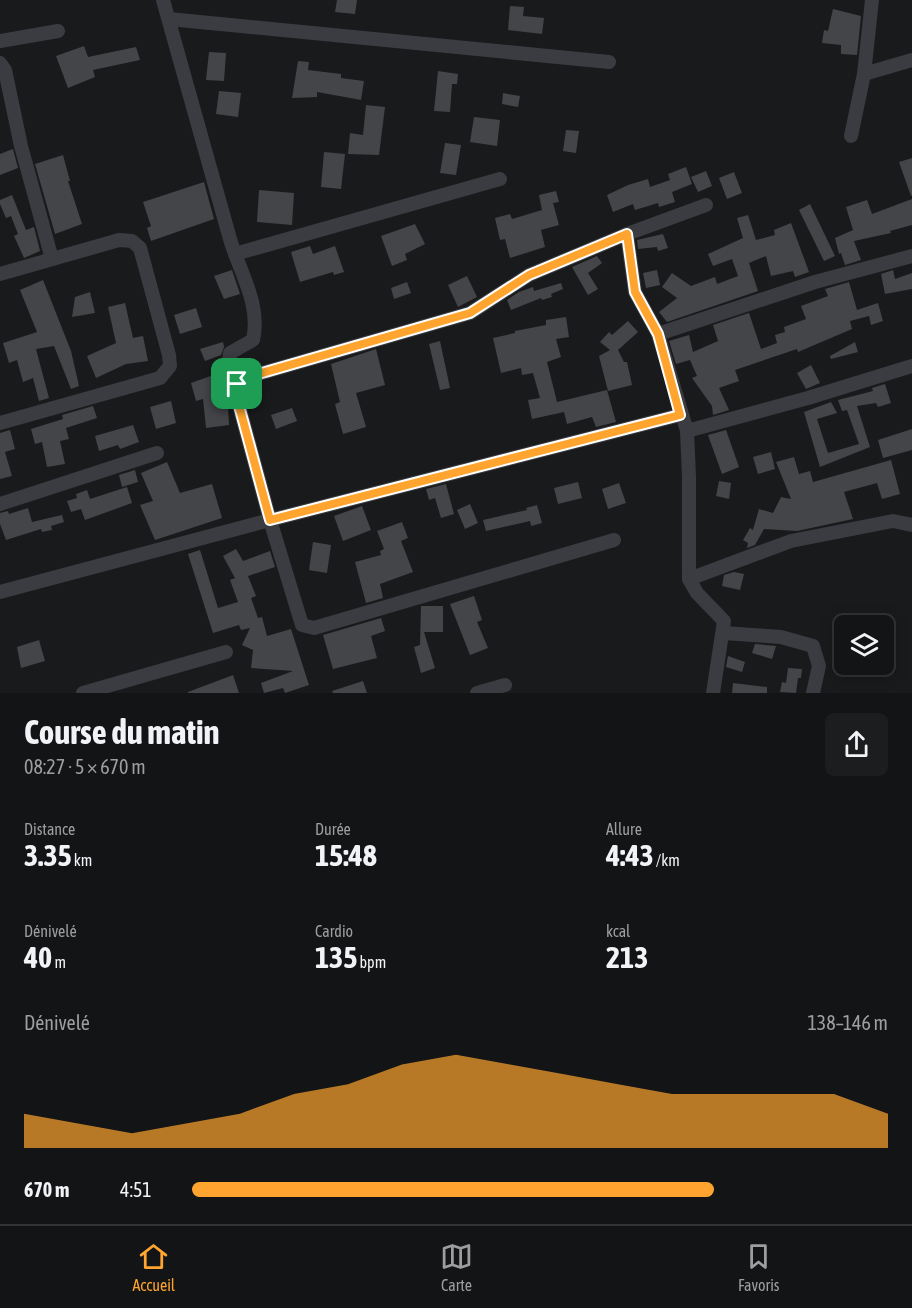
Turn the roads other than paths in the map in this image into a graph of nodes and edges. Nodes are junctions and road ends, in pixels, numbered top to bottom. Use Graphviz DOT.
graph roads {
  1 [pos="164,0"];
  2 [pos="872,0"];
  3 [pos="169,19"];
  4 [pos="58,31"];
  5 [pos="0,41"];
  6 [pos="912,60"];
  7 [pos="609,62"];
  8 [pos="0,63"];
  9 [pos="864,74"];
  10 [pos="851,136"];
  11 [pos="500,179"];
  12 [pos="706,205"];
  13 [pos="627,234"];
  14 [pos="235,254"];
  15 [pos="912,256"];
  16 [pos="52,259"];
  17 [pos="0,274"];
  18 [pos="658,334"];
  19 [pos="912,366"];
  20 [pos="237,384"];
  21 [pos="680,415"];
  22 [pos="0,423"];
  23 [pos="687,431"];
  24 [pos="157,453"];
  25 [pos="0,504"];
  26 [pos="270,520"];
  27 [pos="912,525"];
  28 [pos="614,540"];
  29 [pos="689,579"];
  30 [pos="0,592"];
  31 [pos="723,633"];
  32 [pos="226,652"];
  33 [pos="505,685"];
  34 [pos="83,693"];
  35 [pos="477,693"];
  36 [pos="713,693"];
  37 [pos="813,693"];
  1 -- 3 [label="street"];
  2 -- 9 [label="street"];
  3 -- 7 [label="street"];
  3 -- 14 [label="street"];
  4 -- 5 [label="street"];
  6 -- 9 [label="street"];
  8 -- 16 [label="street"];
  9 -- 10 [label="street"];
  11 -- 14 [label="street"];
  12 -- 13 [label="street"];
  13 -- 18 [label="street"];
  13 -- 20 [label="street"];
  14 -- 20 [label="street"];
  15 -- 18 [label="street"];
  16 -- 17 [label="street"];
  16 -- 22 [label="street"];
  18 -- 21 [label="street"];
  19 -- 23 [label="street"];
  20 -- 26 [label="street"];
  21 -- 23 [label="street"];
  21 -- 26 [label="street"];
  23 -- 29 [label="street"];
  24 -- 25 [label="street"];
  26 -- 28 [label="street"];
  26 -- 30 [label="street"];
  27 -- 29 [label="street"];
  29 -- 31 [label="street"];
  31 -- 36 [label="street"];
  31 -- 37 [label="street"];
  32 -- 34 [label="street"];
  33 -- 35 [label="street"];
}
